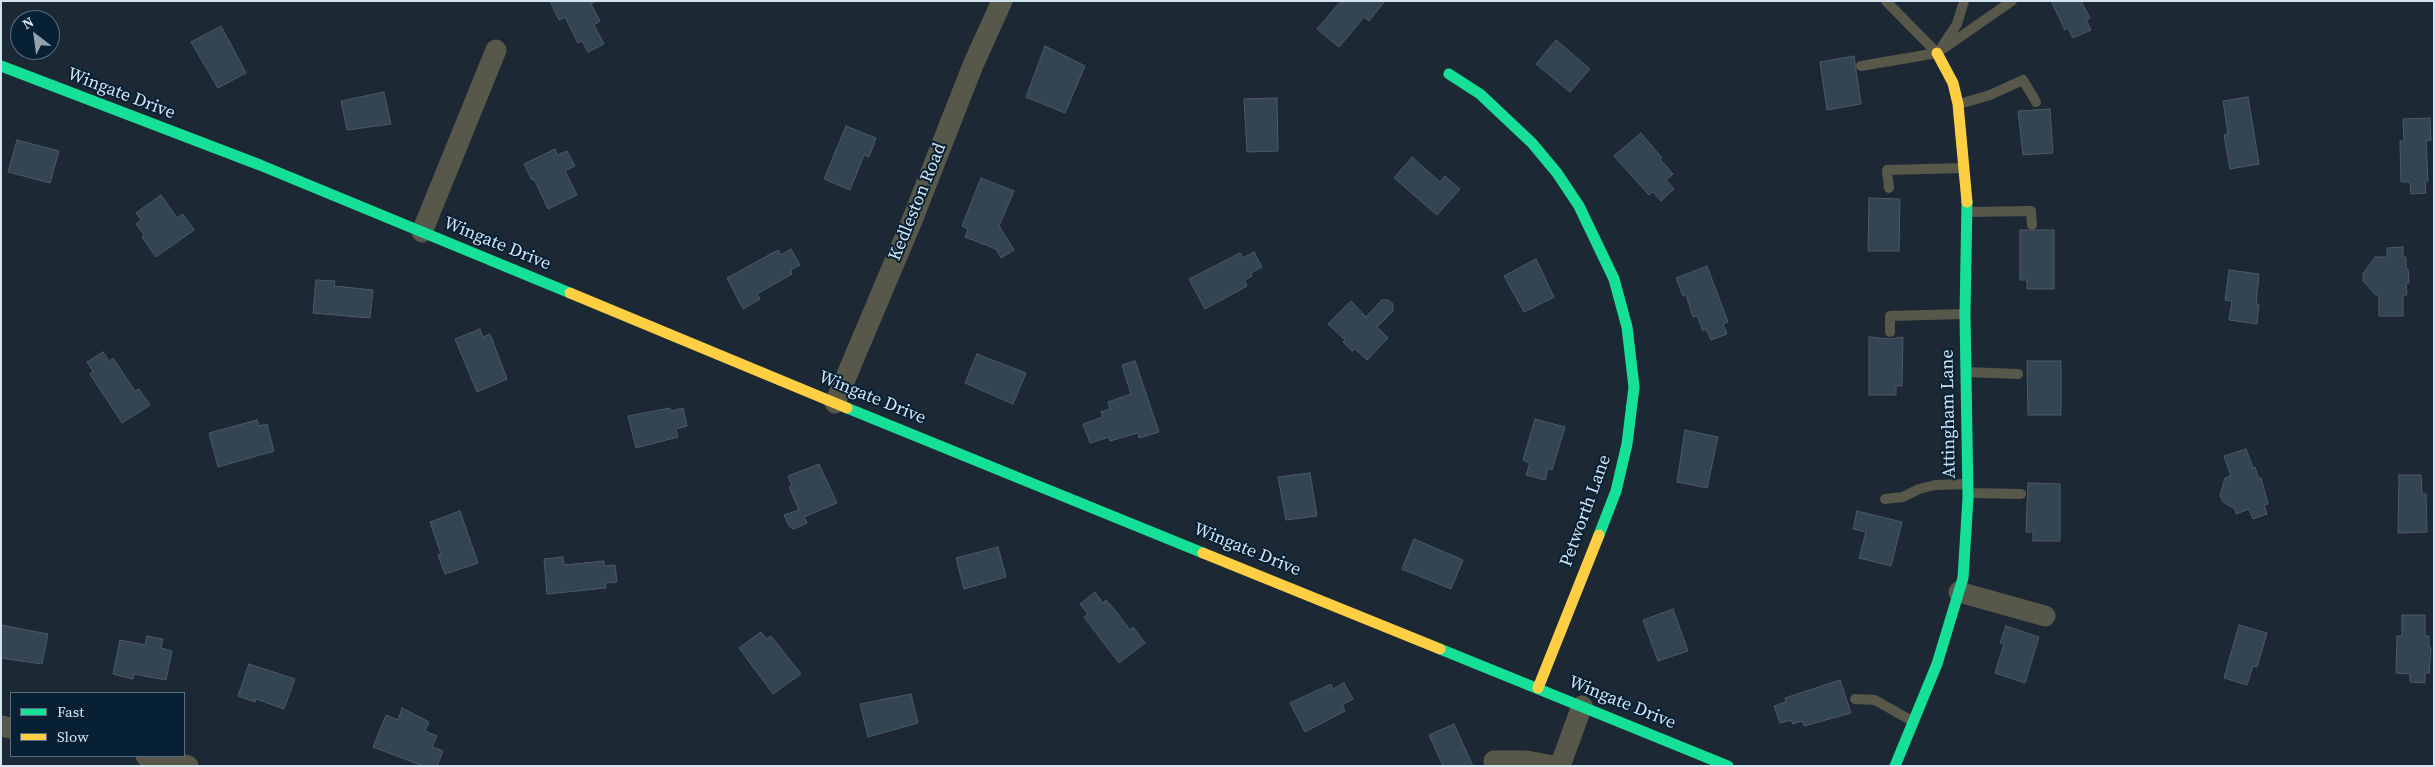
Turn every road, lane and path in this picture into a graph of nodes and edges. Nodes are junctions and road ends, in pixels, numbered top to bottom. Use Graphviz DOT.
graph roads {
  1 [pos="1002,1"];
  2 [pos="1886,1"];
  3 [pos="1964,1"];
  4 [pos="2012,1"];
  5 [pos="496,50"];
  6 [pos="1937,53"];
  7 [pos="1,66"];
  8 [pos="1861,66"];
  9 [pos="1449,74"];
  10 [pos="2036,102"];
  11 [pos="1958,104"];
  12 [pos="1965,168"];
  13 [pos="1889,188"];
  14 [pos="1968,212"];
  15 [pos="2032,225"];
  16 [pos="422,232"];
  17 [pos="1965,314"];
  18 [pos="1890,332"];
  19 [pos="1965,372"];
  20 [pos="2018,374"];
  21 [pos="835,403"];
  22 [pos="1968,488"];
  23 [pos="2021,494"];
  24 [pos="1884,499"];
  25 [pos="1959,592"];
  26 [pos="2044,616"];
  27 [pos="1538,688"];
  28 [pos="1856,699"];
  29 [pos="1582,706"];
  30 [pos="1913,722"];
  31 [pos="150,757"];
  32 [pos="1494,761"];
  33 [pos="183,765"];
  34 [pos="1554,766"];
  35 [pos="1560,766"];
  36 [pos="1728,766"];
  37 [pos="1895,766"];
  1 -- 21 [label="street, Kedleston Road"];
  2 -- 6 [label="lane"];
  3 -- 6 [label="lane"];
  4 -- 6 [label="lane"];
  5 -- 16 [label="street"];
  6 -- 8 [label="lane"];
  6 -- 11 [label="street, Attingham Lane"];
  7 -- 16 [label="street, Wingate Drive"];
  9 -- 27 [label="street, Petworth Lane"];
  10 -- 11 [label="lane"];
  11 -- 12 [label="street, Attingham Lane"];
  12 -- 13 [label="lane"];
  12 -- 14 [label="street, Attingham Lane"];
  14 -- 15 [label="lane"];
  14 -- 17 [label="street, Attingham Lane"];
  16 -- 21 [label="street, Wingate Drive"];
  17 -- 18 [label="lane"];
  17 -- 19 [label="street, Attingham Lane"];
  19 -- 20 [label="lane"];
  19 -- 22 [label="street, Attingham Lane"];
  21 -- 27 [label="street, Wingate Drive"];
  22 -- 23 [label="lane"];
  22 -- 24 [label="lane"];
  22 -- 25 [label="street, Attingham Lane"];
  25 -- 26 [label="street"];
  25 -- 30 [label="street, Attingham Lane"];
  27 -- 29 [label="street, Wingate Drive"];
  28 -- 30 [label="lane"];
  29 -- 35 [label="street"];
  29 -- 36 [label="street, Wingate Drive"];
  30 -- 37 [label="street, Attingham Lane"];
  31 -- 33 [label="street"];
  32 -- 34 [label="street"];
}
